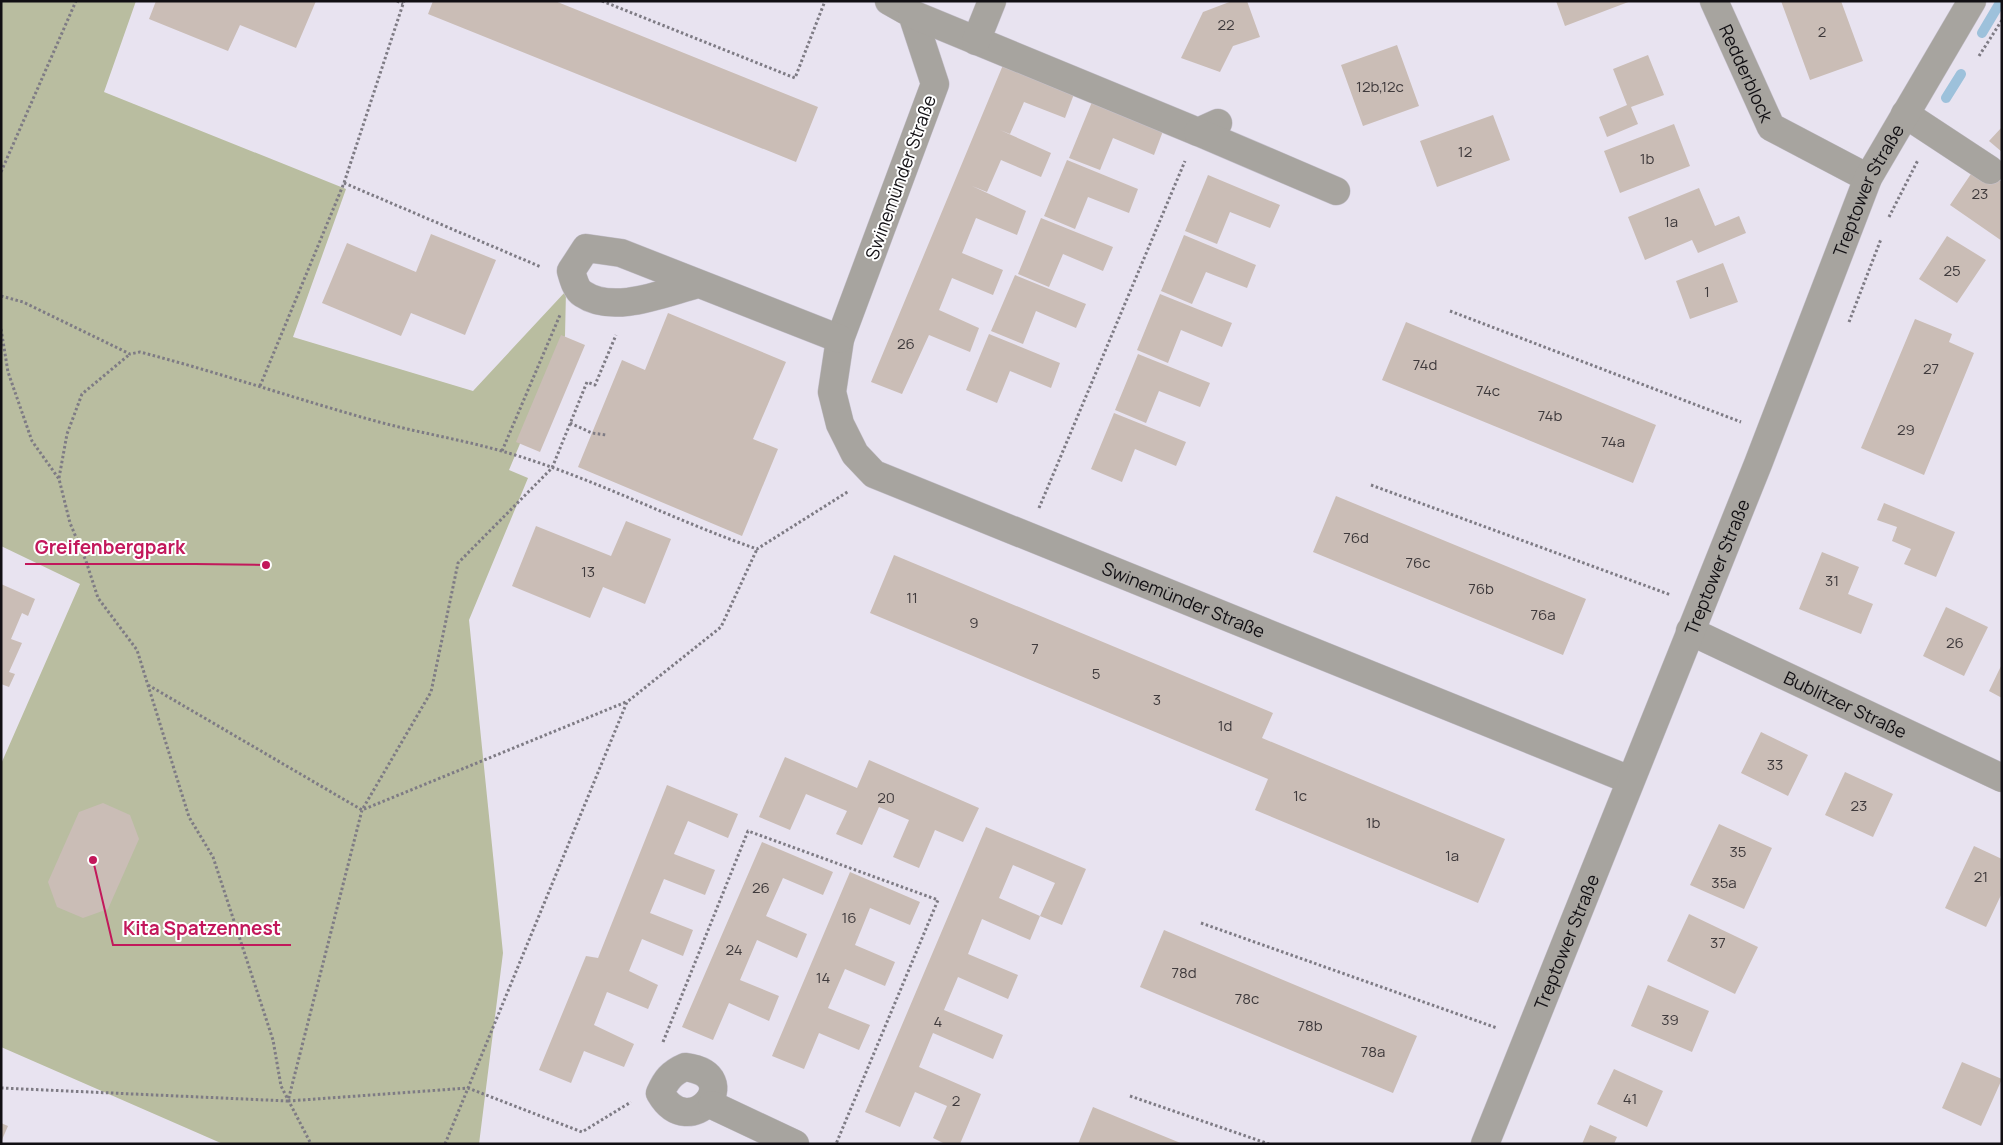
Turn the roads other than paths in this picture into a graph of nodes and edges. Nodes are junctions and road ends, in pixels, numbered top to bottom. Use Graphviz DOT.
graph roads {
  1 [pos="992,1"];
  2 [pos="1714,1"];
  3 [pos="1972,1"];
  4 [pos="901,8"];
  5 [pos="976,41"];
  6 [pos="1906,114"];
  7 [pos="1990,170"];
  8 [pos="1868,178"];
  9 [pos="1336,191"];
  10 [pos="698,284"];
  11 [pos="840,339"];
  12 [pos="1690,631"];
  13 [pos="2002,778"];
  14 [pos="1630,780"];
  15 [pos="712,1105"];
  16 [pos="795,1144"];
  17 [pos="1485,1144"];
  1 -- 5 [label="street"];
  2 -- 8 [label="street, Redderblock"];
  3 -- 6 [label="street, Treptower Straße"];
  4 -- 5 [label="street, Swinemünder Straße"];
  4 -- 11 [label="street, Swinemünder Straße"];
  5 -- 9 [label="street, Swinemünder Straße"];
  6 -- 7 [label="street"];
  6 -- 8 [label="street, Treptower Straße"];
  8 -- 12 [label="street, Treptower Straße"];
  10 -- 10 [label="street"];
  10 -- 11 [label="street"];
  11 -- 14 [label="street, Swinemünder Straße"];
  12 -- 13 [label="street, Bublitzer Straße"];
  12 -- 14 [label="street, Treptower Straße"];
  14 -- 17 [label="street, Treptower Straße"];
  15 -- 15 [label="street"];
  15 -- 16 [label="street"];
}
